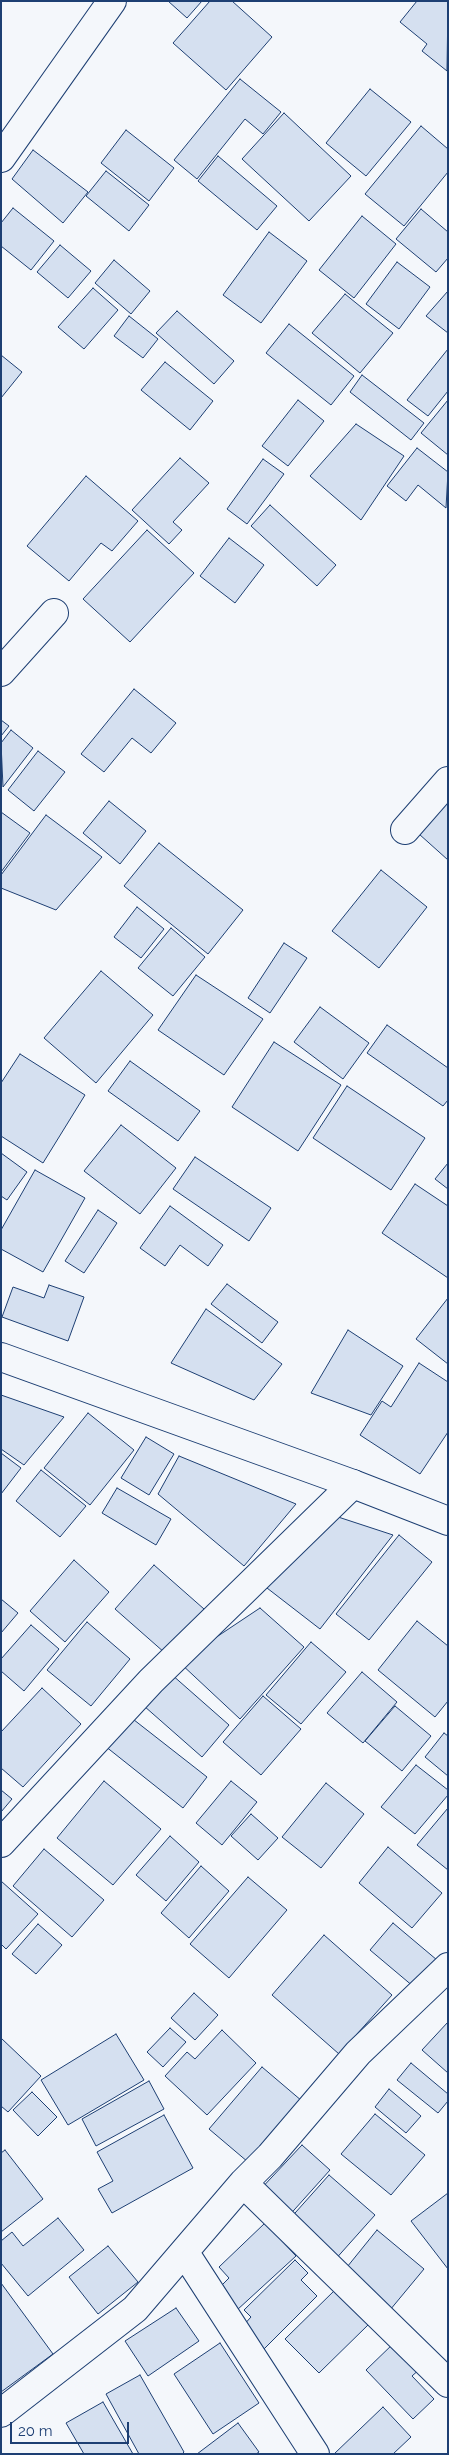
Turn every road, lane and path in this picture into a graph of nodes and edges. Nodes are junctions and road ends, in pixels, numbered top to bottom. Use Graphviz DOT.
graph roads {
  1 [pos="112,1"];
  2 [pos="1,158"];
  3 [pos="54,613"];
  4 [pos="1,672"];
  5 [pos="448,781"];
  6 [pos="404,830"];
  7 [pos="1,1357"];
  8 [pos="353,1484"];
  9 [pos="448,1521"];
  10 [pos="1,1843"];
  11 [pos="448,1967"];
  12 [pos="243,2183"];
  13 [pos="185,2253"];
  14 [pos="448,2383"];
  15 [pos="1,2413"];
  16 [pos="315,2454"];
  1 -- 2 [label="street"];
  3 -- 4 [label="street"];
  5 -- 6 [label="street"];
  7 -- 8 [label="street"];
  8 -- 9 [label="street"];
  8 -- 10 [label="street"];
  11 -- 12 [label="street"];
  12 -- 13 [label="street"];
  12 -- 14 [label="street"];
  13 -- 15 [label="street"];
  13 -- 16 [label="street"];
}
